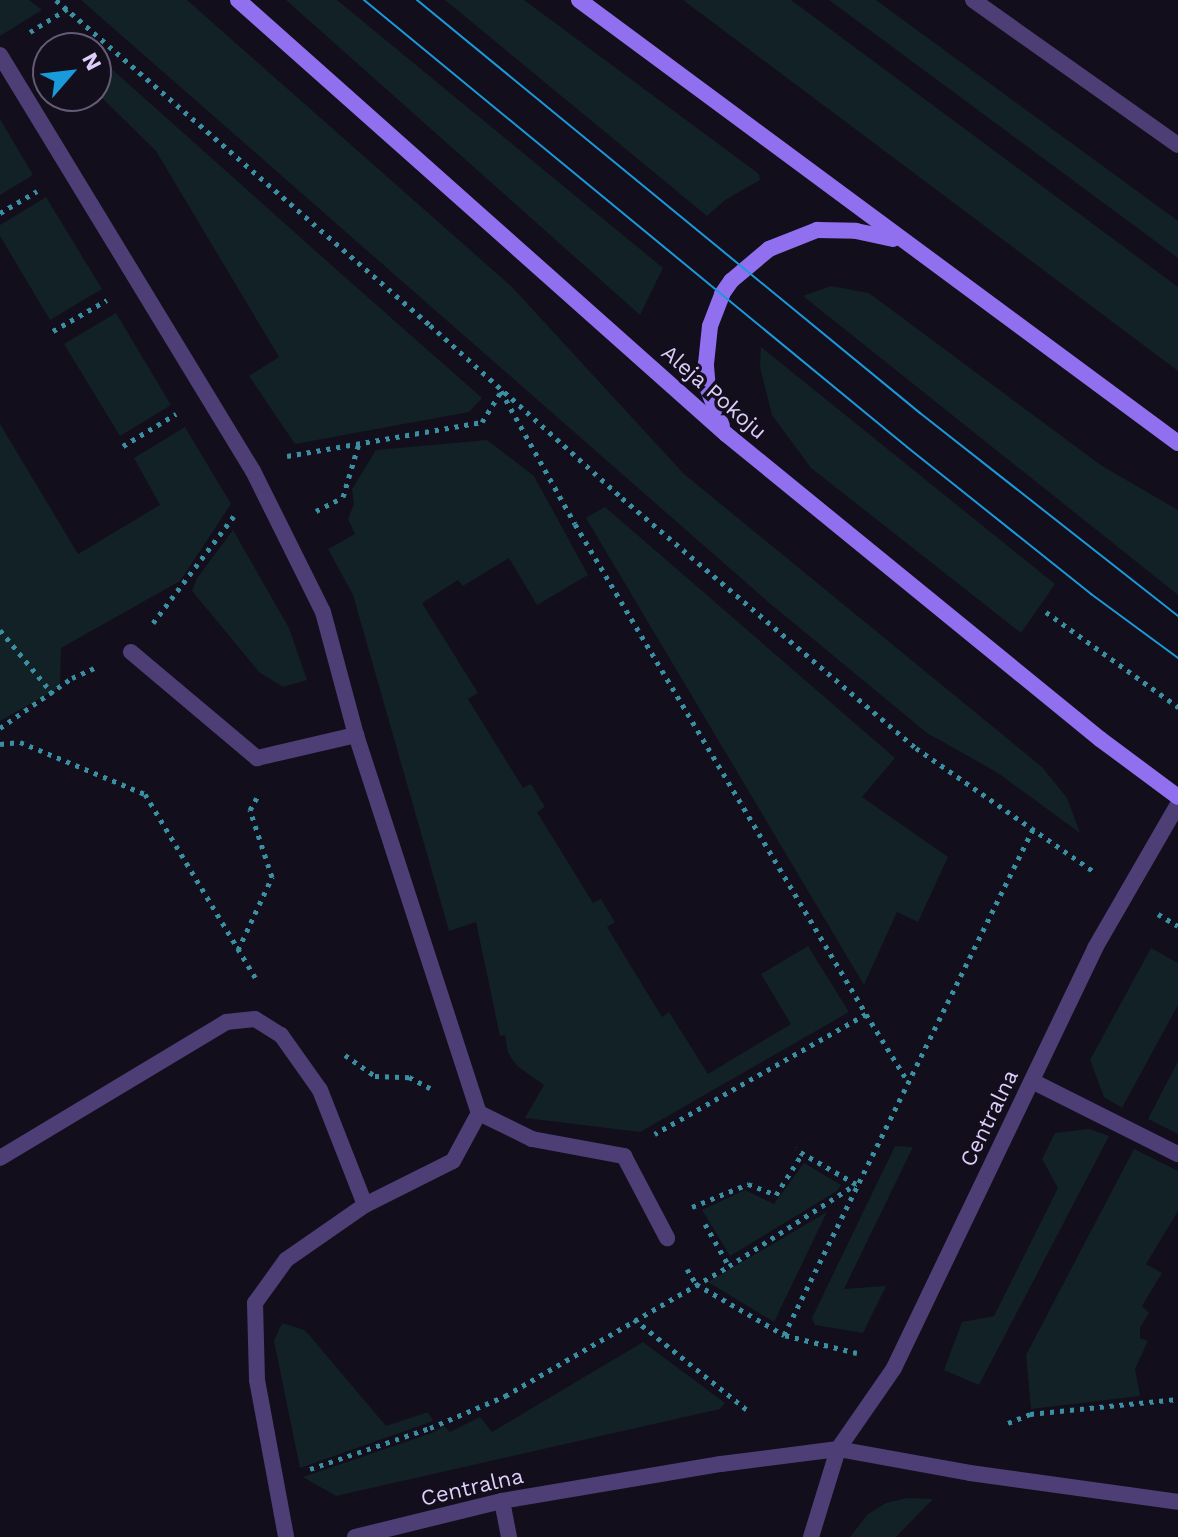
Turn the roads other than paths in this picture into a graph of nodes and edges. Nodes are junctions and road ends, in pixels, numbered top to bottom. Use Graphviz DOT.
graph roads {
  1 [pos="238,0"];
  2 [pos="579,0"];
  3 [pos="973,0"];
  4 [pos="0,55"];
  5 [pos="1178,145"];
  6 [pos="906,244"];
  7 [pos="726,434"];
  8 [pos="1178,443"];
  9 [pos="131,652"];
  10 [pos="356,735"];
  11 [pos="1178,797"];
  12 [pos="1178,804"];
  13 [pos="1032,1081"];
  14 [pos="479,1113"];
  15 [pos="1178,1154"];
  16 [pos="0,1158"];
  17 [pos="365,1205"];
  18 [pos="667,1238"];
  19 [pos="838,1449"];
  20 [pos="502,1501"];
  21 [pos="1178,1502"];
  22 [pos="286,1537"];
  23 [pos="355,1537"];
  24 [pos="509,1537"];
  25 [pos="811,1537"];
  1 -- 7 [label="main road, Aleja Pokoju"];
  2 -- 6 [label="main road"];
  3 -- 5 [label="street"];
  4 -- 10 [label="street"];
  6 -- 7 [label="main road"];
  6 -- 8 [label="main road"];
  7 -- 11 [label="main road, Aleja Pokoju"];
  9 -- 10 [label="street"];
  10 -- 14 [label="street"];
  12 -- 13 [label="street, Centralna"];
  13 -- 15 [label="street"];
  13 -- 19 [label="street, Centralna"];
  14 -- 17 [label="street"];
  14 -- 18 [label="street"];
  16 -- 17 [label="street"];
  17 -- 22 [label="street"];
  19 -- 20 [label="street, Centralna"];
  19 -- 21 [label="street, Centralna"];
  19 -- 25 [label="street, Centralna"];
  20 -- 23 [label="street, Centralna"];
  20 -- 24 [label="street"];
}
